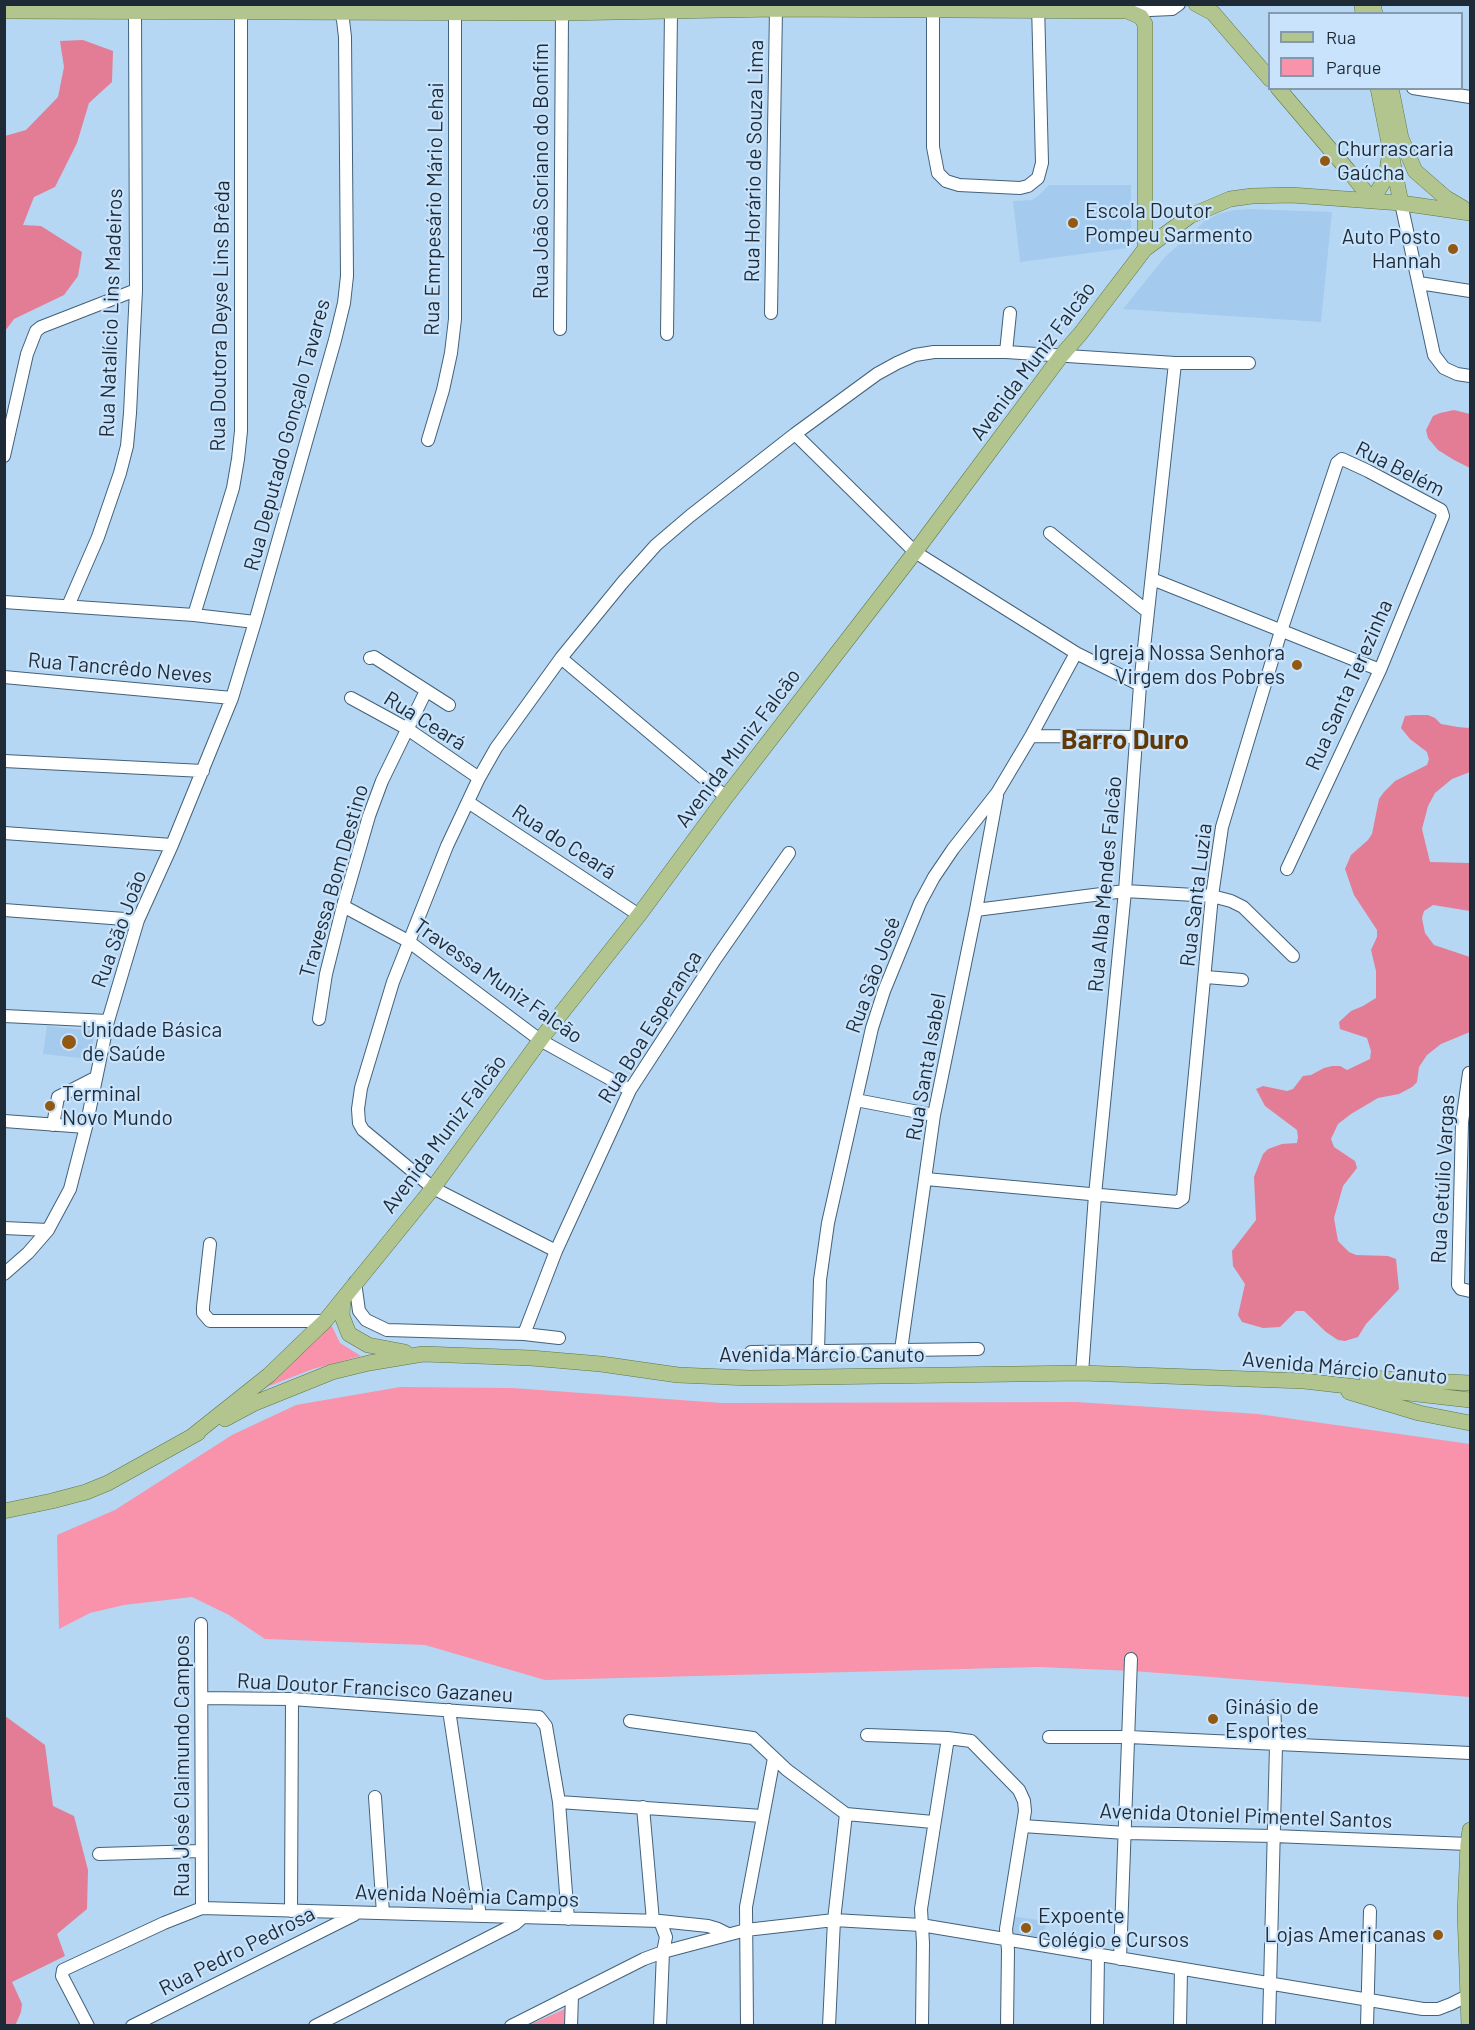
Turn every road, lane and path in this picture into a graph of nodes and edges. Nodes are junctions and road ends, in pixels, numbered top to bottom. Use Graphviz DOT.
graph roads {
  1 [pos="1179,4"];
  2 [pos="1196,4"];
  3 [pos="714,7"];
  4 [pos="1038,7"];
  5 [pos="40,8"];
  6 [pos="339,8"];
  7 [pos="776,9"];
  8 [pos="933,9"];
  9 [pos="1209,9"];
  10 [pos="4,11"];
  11 [pos="135,11"];
  12 [pos="241,11"];
  13 [pos="1127,11"];
  14 [pos="455,12"];
  15 [pos="671,12"];
  16 [pos="561,13"];
  17 [pos="1268,78"];
  18 [pos="1280,90"];
  19 [pos="1378,90"];
  20 [pos="1391,90"];
  21 [pos="1426,90"];
  22 [pos="1470,97"];
  23 [pos="1390,146"];
  24 [pos="1372,200"];
  25 [pos="1401,202"];
  26 [pos="1470,212"];
  27 [pos="1145,249"];
  28 [pos="1419,284"];
  29 [pos="136,290"];
  30 [pos="1470,291"];
  31 [pos="771,313"];
  32 [pos="1010,313"];
  33 [pos="560,329"];
  34 [pos="667,334"];
  35 [pos="1006,352"];
  36 [pos="1061,356"];
  37 [pos="1175,363"];
  38 [pos="1249,363"];
  39 [pos="1470,376"];
  40 [pos="795,434"];
  41 [pos="428,440"];
  42 [pos="4,456"];
  43 [pos="1339,460"];
  44 [pos="1443,514"];
  45 [pos="1050,533"];
  46 [pos="915,552"];
  47 [pos="1152,579"];
  48 [pos="4,602"];
  49 [pos="68,606"];
  50 [pos="1148,612"];
  51 [pos="194,615"];
  52 [pos="255,622"];
  53 [pos="1281,631"];
  54 [pos="1076,653"];
  55 [pos="370,658"];
  56 [pos="561,658"];
  57 [pos="1380,669"];
  58 [pos="4,677"];
  59 [pos="1140,685"];
  60 [pos="426,691"];
  61 [pos="232,698"];
  62 [pos="351,698"];
  63 [pos="449,705"];
  64 [pos="406,728"];
  65 [pos="1031,736"];
  66 [pos="1138,737"];
  67 [pos="4,761"];
  68 [pos="202,771"];
  69 [pos="479,778"];
  70 [pos="997,793"];
  71 [pos="726,796"];
  72 [pos="468,802"];
  73 [pos="4,833"];
  74 [pos="172,845"];
  75 [pos="789,853"];
  76 [pos="1287,869"];
  77 [pos="1125,891"];
  78 [pos="1212,896"];
  79 [pos="343,906"];
  80 [pos="4,910"];
  81 [pos="976,910"];
  82 [pos="639,915"];
  83 [pos="138,920"];
  84 [pos="408,940"];
  85 [pos="1293,956"];
  86 [pos="1206,977"];
  87 [pos="1242,980"];
  88 [pos="4,1016"];
  89 [pos="319,1019"];
  90 [pos="108,1021"];
  91 [pos="540,1040"];
  92 [pos="1469,1073"];
  93 [pos="95,1078"];
  94 [pos="630,1090"];
  95 [pos="856,1100"];
  96 [pos="934,1115"];
  97 [pos="4,1121"];
  98 [pos="1466,1123"];
  99 [pos="53,1125"];
  100 [pos="86,1127"];
  101 [pos="926,1179"];
  102 [pos="433,1188"];
  103 [pos="1095,1195"];
  104 [pos="1465,1211"];
  105 [pos="4,1228"];
  106 [pos="48,1230"];
  107 [pos="210,1244"];
  108 [pos="556,1251"];
  109 [pos="4,1274"];
  110 [pos="355,1282"];
  111 [pos="1465,1289"];
  112 [pos="342,1299"];
  113 [pos="325,1322"];
  114 [pos="524,1334"];
  115 [pos="559,1338"];
  116 [pos="978,1349"];
  117 [pos="901,1350"];
  118 [pos="818,1351"];
  119 [pos="751,1352"];
  120 [pos="423,1354"];
  121 [pos="1082,1373"];
  122 [pos="1304,1381"];
  123 [pos="1327,1383"];
  124 [pos="1470,1383"];
  125 [pos="1470,1400"];
  126 [pos="1470,1423"];
  127 [pos="191,1437"];
  128 [pos="5,1507"];
  129 [pos="201,1624"];
  130 [pos="1131,1659"];
  131 [pos="202,1698"];
  132 [pos="292,1699"];
  133 [pos="1274,1706"];
  134 [pos="448,1710"];
  135 [pos="630,1721"];
  136 [pos="867,1735"];
  137 [pos="948,1737"];
  138 [pos="1049,1737"];
  139 [pos="1129,1737"];
  140 [pos="1276,1744"];
  141 [pos="1470,1753"];
  142 [pos="774,1758"];
  143 [pos="375,1797"];
  144 [pos="559,1802"];
  145 [pos="643,1807"];
  146 [pos="846,1814"];
  147 [pos="762,1816"];
  148 [pos="933,1822"];
  149 [pos="1023,1826"];
  150 [pos="1125,1833"];
  151 [pos="1274,1836"];
  152 [pos="1469,1837"];
  153 [pos="201,1851"];
  154 [pos="99,1854"];
  155 [pos="202,1908"];
  156 [pos="291,1911"];
  157 [pos="1370,1911"];
  158 [pos="315,1912"];
  159 [pos="359,1913"];
  160 [pos="383,1913"];
  161 [pos="480,1916"];
  162 [pos="523,1917"];
  163 [pos="568,1919"];
  164 [pos="834,1920"];
  165 [pos="656,1921"];
  166 [pos="921,1925"];
  167 [pos="322,1929"];
  168 [pos="746,1930"];
  169 [pos="728,1934"];
  170 [pos="1007,1939"];
  171 [pos="663,1952"];
  172 [pos="1098,1955"];
  173 [pos="1120,1959"];
  174 [pos="1181,1969"];
  175 [pos="1271,1983"];
  176 [pos="572,1995"];
  177 [pos="1467,1996"];
  178 [pos="1368,2000"];
  179 [pos="88,2025"];
  180 [pos="132,2025"];
  181 [pos="315,2025"];
  182 [pos="512,2025"];
  183 [pos="571,2025"];
  184 [pos="660,2025"];
  185 [pos="747,2025"];
  186 [pos="830,2025"];
  187 [pos="922,2025"];
  188 [pos="1007,2025"];
  189 [pos="1097,2025"];
  190 [pos="1180,2025"];
  191 [pos="1269,2025"];
  192 [pos="1367,2025"];
  193 [pos="1468,2025"];
  1 -- 13 [label="street"];
  2 -- 9 [label="main road"];
  3 -- 7 [label="main road"];
  3 -- 15 [label="main road"];
  4 -- 8 [label="main road"];
  4 -- 8 [label="street"];
  4 -- 13 [label="main road"];
  5 -- 10 [label="main road"];
  5 -- 11 [label="main road"];
  6 -- 12 [label="main road"];
  6 -- 14 [label="main road"];
  6 -- 52 [label="street, Rua Deputado Gonçalo Tavares"];
  7 -- 8 [label="main road"];
  7 -- 31 [label="street, Rua Horário de Souza Lima"];
  9 -- 17 [label="main road"];
  11 -- 12 [label="main road"];
  11 -- 29 [label="street, Rua Natalício Lins Madeiros"];
  12 -- 51 [label="street, Rua Doutora Deyse Lins Brêda"];
  13 -- 27 [label="main road"];
  14 -- 16 [label="main road"];
  14 -- 41 [label="street, Rua Emrpesário Mário Lehai"];
  15 -- 16 [label="main road"];
  15 -- 34 [label="street"];
  16 -- 33 [label="street, Rua João Soriano do Bonfim"];
  18 -- 24 [label="main road"];
  19 -- 23 [label="main road"];
  20 -- 26 [label="main road"];
  21 -- 22 [label="street"];
  23 -- 24 [label="main road"];
  23 -- 25 [label="main road"];
  24 -- 25 [label="main road, Avenida Muniz Falcão"];
  24 -- 27 [label="main road, Avenida Muniz Falcão"];
  25 -- 26 [label="main road, Avenida Muniz Falcão"];
  25 -- 28 [label="street"];
  27 -- 36 [label="main road, Avenida Muniz Falcão"];
  28 -- 30 [label="street"];
  28 -- 39 [label="street"];
  29 -- 42 [label="street"];
  29 -- 49 [label="street, Rua Natalício Lins Madeiros"];
  32 -- 35 [label="street"];
  35 -- 36 [label="street"];
  35 -- 40 [label="street"];
  36 -- 37 [label="street"];
  36 -- 46 [label="main road, Avenida Muniz Falcão"];
  37 -- 38 [label="street"];
  37 -- 47 [label="street, Rua Alba Mendes Falcão"];
  40 -- 46 [label="street"];
  40 -- 56 [label="street"];
  43 -- 44 [label="street, Rua Belém"];
  43 -- 53 [label="street, Rua Santa Luzia"];
  44 -- 57 [label="street, Rua Santa Terezinha"];
  45 -- 50 [label="street"];
  46 -- 54 [label="street"];
  46 -- 71 [label="main road, Avenida Muniz Falcão"];
  47 -- 50 [label="street, Rua Alba Mendes Falcão"];
  47 -- 53 [label="street"];
  48 -- 49 [label="street"];
  49 -- 51 [label="street"];
  50 -- 59 [label="street, Rua Alba Mendes Falcão"];
  51 -- 52 [label="street"];
  52 -- 61 [label="street, Rua São João"];
  53 -- 57 [label="street"];
  53 -- 78 [label="street, Rua Santa Luzia"];
  54 -- 59 [label="street"];
  54 -- 65 [label="street, Rua São José"];
  55 -- 60 [label="street"];
  56 -- 69 [label="street"];
  56 -- 71 [label="street"];
  57 -- 76 [label="street, Rua Santa Terezinha"];
  58 -- 61 [label="street, Rua Tancrêdo Neves"];
  59 -- 66 [label="street, Rua Alba Mendes Falcão"];
  60 -- 63 [label="street"];
  60 -- 64 [label="street, Travessa Bom Destino"];
  61 -- 68 [label="street, Rua São João"];
  62 -- 64 [label="street, Rua Ceará"];
  64 -- 69 [label="street, Rua Ceará"];
  64 -- 79 [label="street, Travessa Bom Destino"];
  65 -- 66 [label="street"];
  65 -- 70 [label="street, Rua São José"];
  66 -- 77 [label="street, Rua Alba Mendes Falcão"];
  67 -- 68 [label="street"];
  68 -- 74 [label="street, Rua São João"];
  69 -- 72 [label="street"];
  70 -- 81 [label="street, Rua Santa Isabel"];
  70 -- 95 [label="street, Rua São José"];
  71 -- 82 [label="main road, Avenida Muniz Falcão"];
  72 -- 82 [label="street, Rua do Ceará"];
  72 -- 84 [label="street"];
  73 -- 74 [label="street"];
  74 -- 83 [label="street, Rua São João"];
  75 -- 94 [label="street, Rua Boa Esperança"];
  77 -- 78 [label="street"];
  77 -- 81 [label="street"];
  77 -- 103 [label="street, Rua Alba Mendes Falcão"];
  78 -- 85 [label="street"];
  78 -- 86 [label="street, Rua Santa Luzia"];
  79 -- 84 [label="street, Travessa Muniz Falcão"];
  79 -- 89 [label="street, Travessa Bom Destino"];
  80 -- 83 [label="street"];
  81 -- 96 [label="street, Rua Santa Isabel"];
  82 -- 91 [label="main road, Avenida Muniz Falcão"];
  83 -- 90 [label="street, Rua São João"];
  84 -- 91 [label="street, Travessa Muniz Falcão"];
  84 -- 102 [label="street"];
  86 -- 87 [label="street"];
  86 -- 103 [label="street, Rua Santa Luzia"];
  88 -- 90 [label="street"];
  90 -- 93 [label="street, Rua São João"];
  91 -- 94 [label="street, Travessa Muniz Falcão"];
  91 -- 102 [label="main road, Avenida Muniz Falcão"];
  92 -- 98 [label="street, Rua Getúlio Vargas"];
  93 -- 99 [label="street"];
  93 -- 100 [label="street, Rua São João"];
  94 -- 108 [label="street, Rua Boa Esperança"];
  95 -- 96 [label="street"];
  95 -- 118 [label="street, Rua São José"];
  96 -- 101 [label="street, Rua Santa Isabel"];
  97 -- 99 [label="street"];
  98 -- 104 [label="street, Rua Getúlio Vargas"];
  99 -- 100 [label="street"];
  100 -- 106 [label="street, Rua São João"];
  101 -- 103 [label="street"];
  101 -- 117 [label="street, Rua Santa Isabel"];
  102 -- 108 [label="street"];
  102 -- 110 [label="main road, Avenida Muniz Falcão"];
  103 -- 121 [label="street, Rua Alba Mendes Falcão"];
  104 -- 111 [label="street, Rua Getúlio Vargas"];
  105 -- 106 [label="street"];
  106 -- 109 [label="street, Rua São João"];
  107 -- 113 [label="street"];
  108 -- 114 [label="street, Rua Boa Esperança"];
  110 -- 112 [label="main road, Avenida Muniz Falcão"];
  110 -- 114 [label="street"];
  112 -- 113 [label="main road, Avenida Muniz Falcão"];
  112 -- 120 [label="main road"];
  113 -- 127 [label="main road, Avenida Muniz Falcão"];
  114 -- 115 [label="street"];
  116 -- 117 [label="street"];
  117 -- 118 [label="street"];
  118 -- 119 [label="street"];
  120 -- 121 [label="main road, Avenida Márcio Canuto"];
  120 -- 127 [label="main road, Avenida Márcio Canuto"];
  121 -- 122 [label="main road, Avenida Márcio Canuto"];
  122 -- 123 [label="main road, Avenida Márcio Canuto"];
  122 -- 124 [label="main road"];
  123 -- 125 [label="main road, Avenida Márcio Canuto"];
  123 -- 126 [label="main road"];
  127 -- 128 [label="main road"];
  129 -- 131 [label="street, Rua José Claimundo Campos"];
  130 -- 139 [label="street"];
  131 -- 132 [label="street, Rua Doutor Francisco Gazaneu"];
  131 -- 153 [label="street, Rua José Claimundo Campos"];
  132 -- 134 [label="street, Rua Doutor Francisco Gazaneu"];
  132 -- 156 [label="street"];
  133 -- 140 [label="street"];
  134 -- 144 [label="street, Rua Doutor Francisco Gazaneu"];
  134 -- 161 [label="street"];
  135 -- 142 [label="street"];
  136 -- 137 [label="street"];
  137 -- 148 [label="street"];
  137 -- 149 [label="street"];
  138 -- 139 [label="street"];
  139 -- 140 [label="street"];
  139 -- 150 [label="street"];
  140 -- 141 [label="street"];
  140 -- 151 [label="street"];
  142 -- 146 [label="street"];
  142 -- 147 [label="street"];
  143 -- 160 [label="street"];
  144 -- 145 [label="street"];
  144 -- 163 [label="street"];
  145 -- 147 [label="street"];
  145 -- 165 [label="street"];
  146 -- 148 [label="street"];
  146 -- 164 [label="street"];
  147 -- 168 [label="street"];
  148 -- 166 [label="street"];
  149 -- 150 [label="street, Avenida Otoniel Pimentel Santos"];
  149 -- 170 [label="street"];
  150 -- 151 [label="street, Avenida Otoniel Pimentel Santos"];
  150 -- 173 [label="street"];
  151 -- 152 [label="street, Avenida Otoniel Pimentel Santos"];
  151 -- 175 [label="street"];
  152 -- 177 [label="main road"];
  153 -- 154 [label="street"];
  153 -- 155 [label="street, Rua José Claimundo Campos"];
  155 -- 156 [label="street, Avenida Noêmia Campos"];
  155 -- 179 [label="street"];
  156 -- 158 [label="street, Avenida Noêmia Campos"];
  157 -- 178 [label="street"];
  158 -- 159 [label="street, Avenida Noêmia Campos"];
  158 -- 167 [label="street"];
  159 -- 160 [label="street, Avenida Noêmia Campos"];
  159 -- 167 [label="street, Rua Pedro Pedrosa"];
  160 -- 161 [label="street, Avenida Noêmia Campos"];
  161 -- 162 [label="street, Avenida Noêmia Campos"];
  162 -- 163 [label="street, Avenida Noêmia Campos"];
  162 -- 181 [label="street"];
  163 -- 165 [label="street, Avenida Noêmia Campos"];
  164 -- 166 [label="street"];
  164 -- 168 [label="street"];
  164 -- 186 [label="street"];
  165 -- 169 [label="street, Avenida Noêmia Campos"];
  165 -- 171 [label="street"];
  166 -- 170 [label="street"];
  166 -- 187 [label="street"];
  167 -- 180 [label="street, Rua Pedro Pedrosa"];
  168 -- 169 [label="street"];
  168 -- 185 [label="street"];
  169 -- 171 [label="street"];
  170 -- 172 [label="street"];
  170 -- 188 [label="street"];
  171 -- 176 [label="street"];
  171 -- 184 [label="street"];
  172 -- 173 [label="street"];
  172 -- 189 [label="street"];
  173 -- 174 [label="street"];
  174 -- 175 [label="street"];
  174 -- 190 [label="street"];
  175 -- 178 [label="street"];
  175 -- 191 [label="street"];
  176 -- 182 [label="street"];
  176 -- 183 [label="street"];
  177 -- 178 [label="street"];
  177 -- 193 [label="main road"];
  178 -- 192 [label="street"];
}
